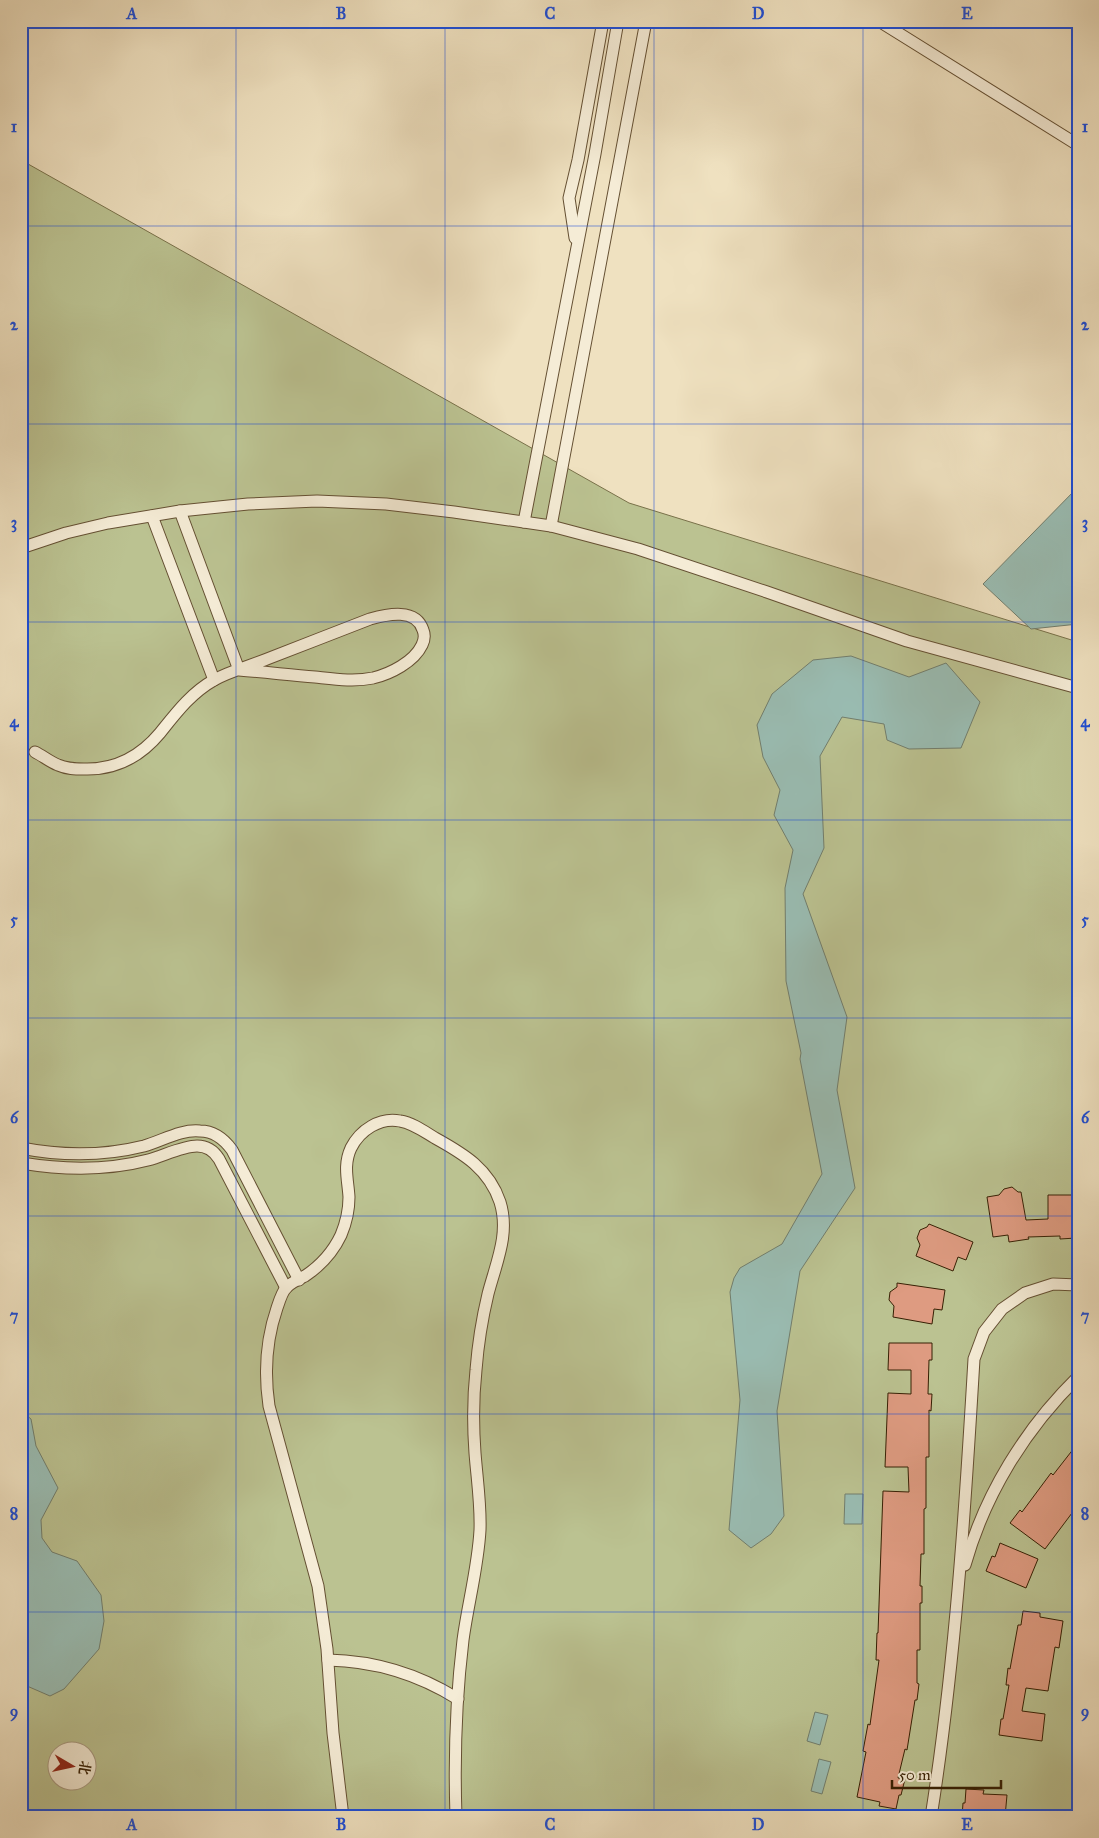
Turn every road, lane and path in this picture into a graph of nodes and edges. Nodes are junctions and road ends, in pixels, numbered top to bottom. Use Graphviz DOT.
graph roads {
  1 [pos="603,21"];
  2 [pos="618,21"];
  3 [pos="646,21"];
  4 [pos="879,21"];
  5 [pos="1078,145"];
  6 [pos="576,247"];
  7 [pos="180,511"];
  8 [pos="152,516"];
  9 [pos="524,522"];
  10 [pos="551,526"];
  11 [pos="21,548"];
  12 [pos="239,670"];
  13 [pos="214,680"];
  14 [pos="1078,688"];
  15 [pos="35,752"];
  16 [pos="21,1148"];
  17 [pos="21,1163"];
  18 [pos="299,1280"];
  19 [pos="1078,1285"];
  20 [pos="286,1288"];
  21 [pos="1078,1377"];
  22 [pos="960,1583"];
  23 [pos="328,1660"];
  24 [pos="458,1699"];
  25 [pos="343,1817"];
  26 [pos="456,1817"];
  27 [pos="931,1817"];
  1 -- 6 [label="street"];
  2 -- 6 [label="street"];
  3 -- 10 [label="street"];
  4 -- 5 [label="street"];
  6 -- 9 [label="street"];
  7 -- 8 [label="street"];
  7 -- 9 [label="street"];
  7 -- 12 [label="street"];
  8 -- 11 [label="street"];
  8 -- 13 [label="street"];
  9 -- 10 [label="street"];
  10 -- 14 [label="street"];
  12 -- 12 [label="street"];
  12 -- 13 [label="street"];
  13 -- 15 [label="street"];
  16 -- 18 [label="street"];
  17 -- 20 [label="street"];
  18 -- 20 [label="street"];
  18 -- 24 [label="street"];
  19 -- 22 [label="street"];
  20 -- 23 [label="street"];
  21 -- 22 [label="street"];
  22 -- 27 [label="street"];
  23 -- 24 [label="street"];
  23 -- 25 [label="street"];
  24 -- 26 [label="street"];
}
